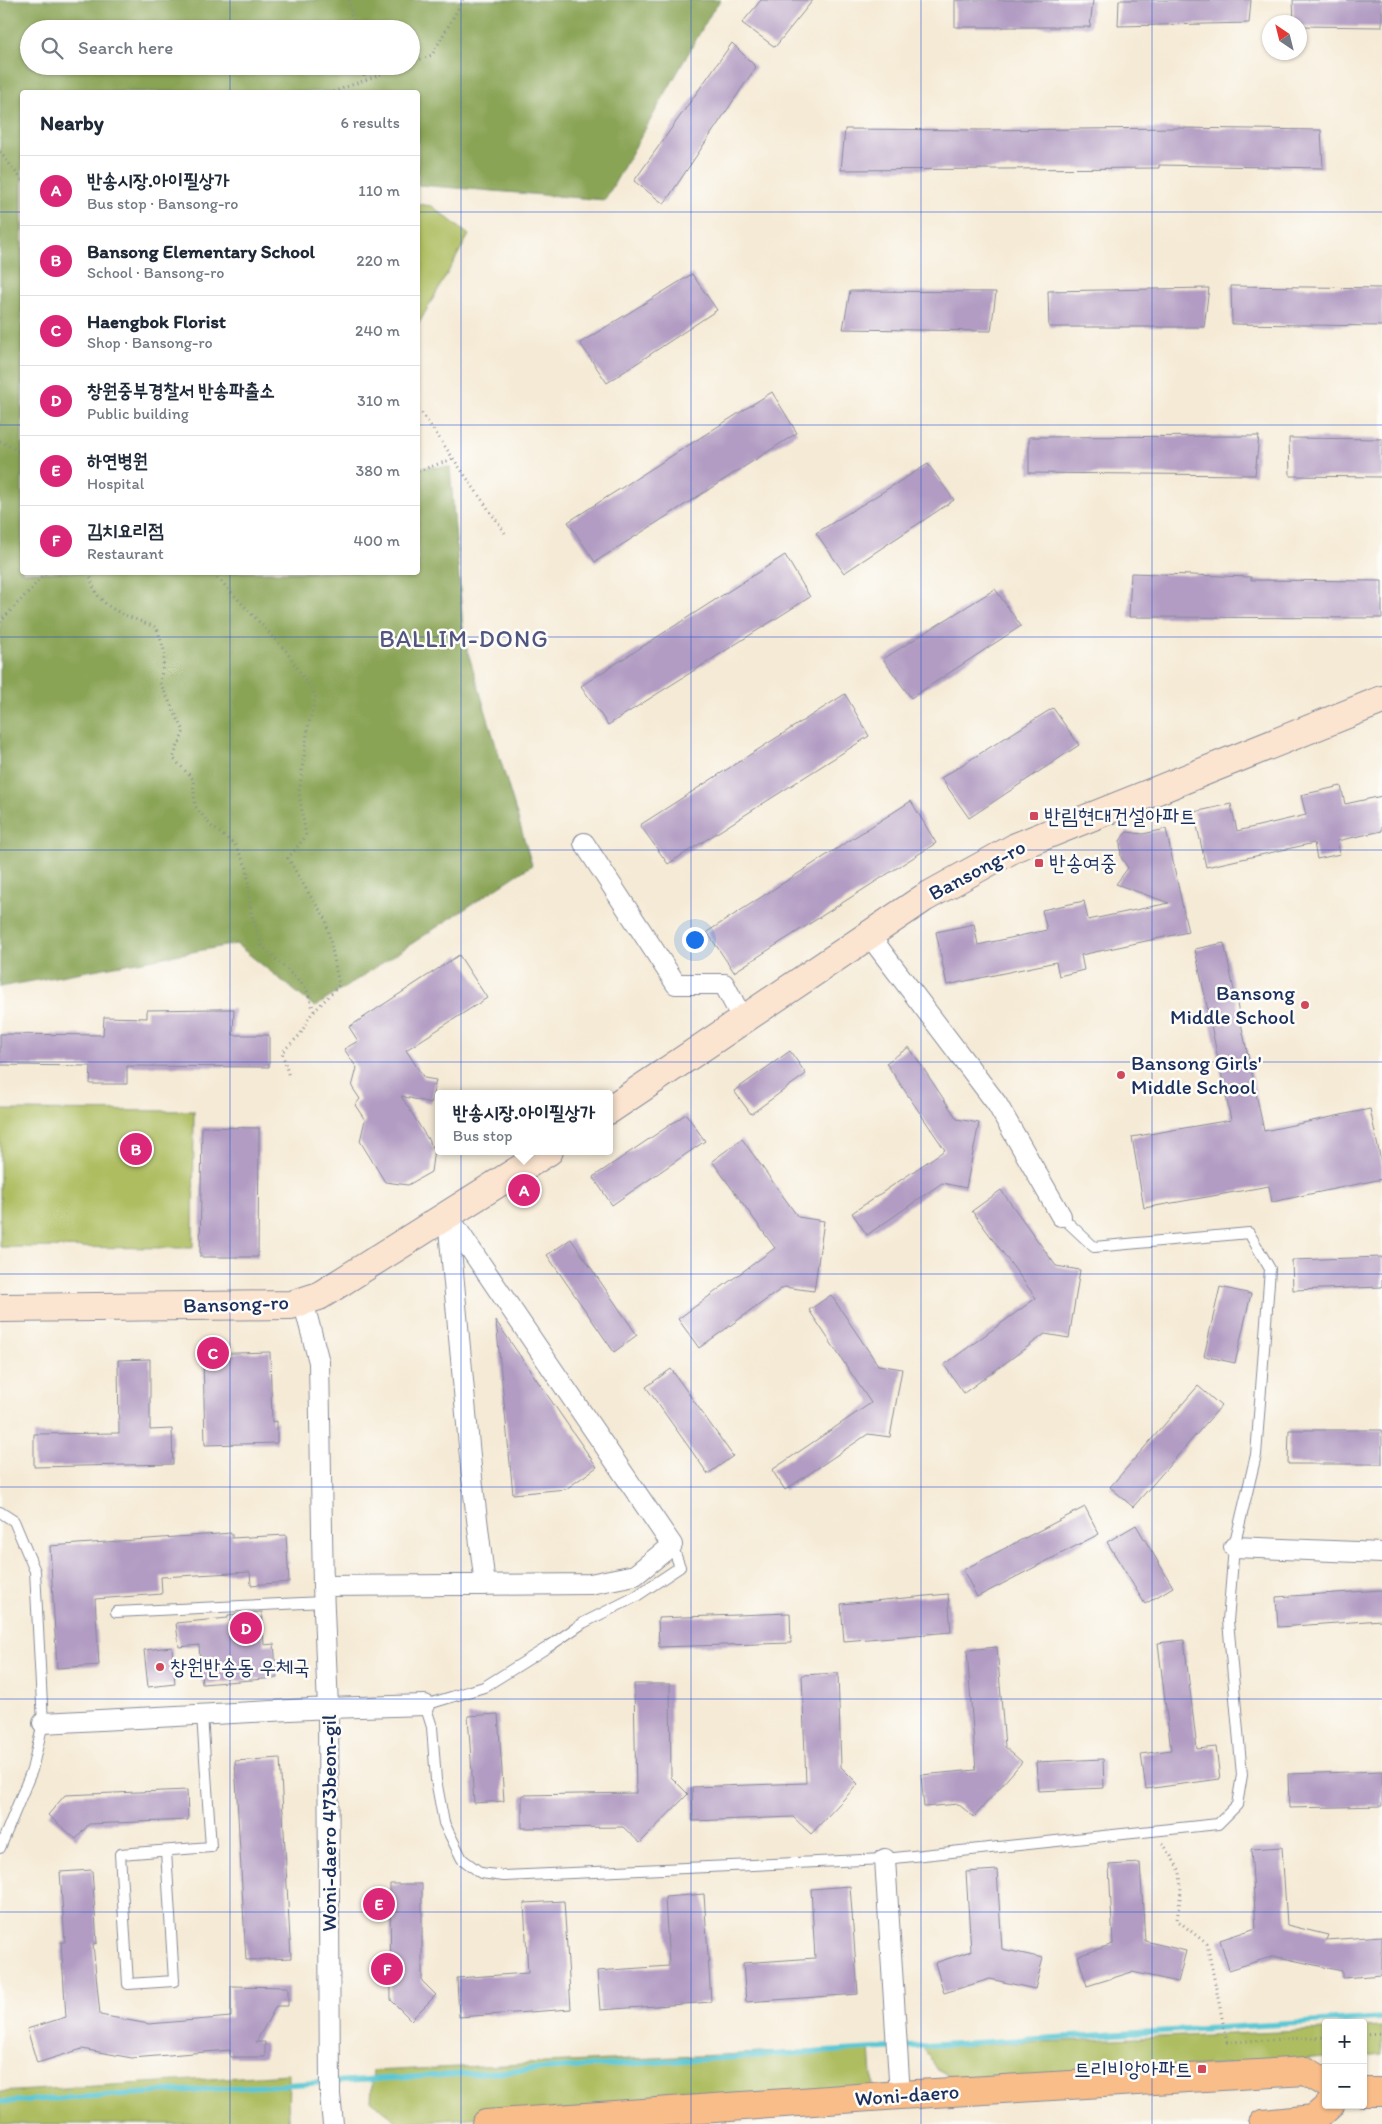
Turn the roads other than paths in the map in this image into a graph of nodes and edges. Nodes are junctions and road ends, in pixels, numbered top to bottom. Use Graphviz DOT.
graph roads {
  1 [pos="1382,700"];
  2 [pos="584,843"];
  3 [pos="869,935"];
  4 [pos="744,1020"];
  5 [pos="613,1107"];
  6 [pos="543,1155"];
  7 [pos="448,1216"];
  8 [pos="1061,1216"];
  9 [pos="303,1301"];
  10 [pos="0,1308"];
  11 [pos="0,1512"];
  12 [pos="672,1545"];
  13 [pos="1234,1547"];
  14 [pos="1382,1553"];
  15 [pos="485,1585"];
  16 [pos="323,1594"];
  17 [pos="116,1612"];
  18 [pos="425,1705"];
  19 [pos="328,1708"];
  20 [pos="202,1715"];
  21 [pos="43,1723"];
  22 [pos="0,1848"];
  23 [pos="166,1851"];
  24 [pos="885,1859"];
  25 [pos="1322,2081"];
  26 [pos="1367,2092"];
  27 [pos="1382,2092"];
  28 [pos="900,2095"];
  29 [pos="1325,2109"];
  30 [pos="332,2124"];
  31 [pos="486,2124"];
  32 [pos="1263,2124"];
  1 -- 3 [label="street, Bansong-ro"];
  2 -- 4 [label="street"];
  3 -- 4 [label="street, Bansong-ro"];
  3 -- 8 [label="street"];
  4 -- 5 [label="street, Bansong-ro"];
  6 -- 7 [label="street, Bansong-ro"];
  7 -- 9 [label="street, Bansong-ro"];
  7 -- 12 [label="street"];
  7 -- 15 [label="street"];
  8 -- 13 [label="lane"];
  9 -- 10 [label="street, Bansong-ro"];
  9 -- 16 [label="street, Woni-daero 473beon-gil"];
  11 -- 21 [label="lane"];
  12 -- 15 [label="street"];
  12 -- 18 [label="lane"];
  13 -- 14 [label="street"];
  13 -- 24 [label="lane"];
  15 -- 16 [label="street"];
  16 -- 17 [label="lane"];
  16 -- 19 [label="street, Woni-daero 473beon-gil"];
  18 -- 19 [label="street"];
  18 -- 24 [label="lane"];
  19 -- 20 [label="street"];
  19 -- 30 [label="street, Woni-daero 473beon-gil"];
  20 -- 21 [label="street"];
  20 -- 23 [label="lane"];
  21 -- 22 [label="lane"];
  23 -- 23 [label="lane"];
  24 -- 28 [label="street"];
  25 -- 28 [label="main road, Woni-daero"];
  26 -- 27 [label="main road"];
  28 -- 31 [label="main road, Woni-daero"];
  29 -- 32 [label="main road"];
}
